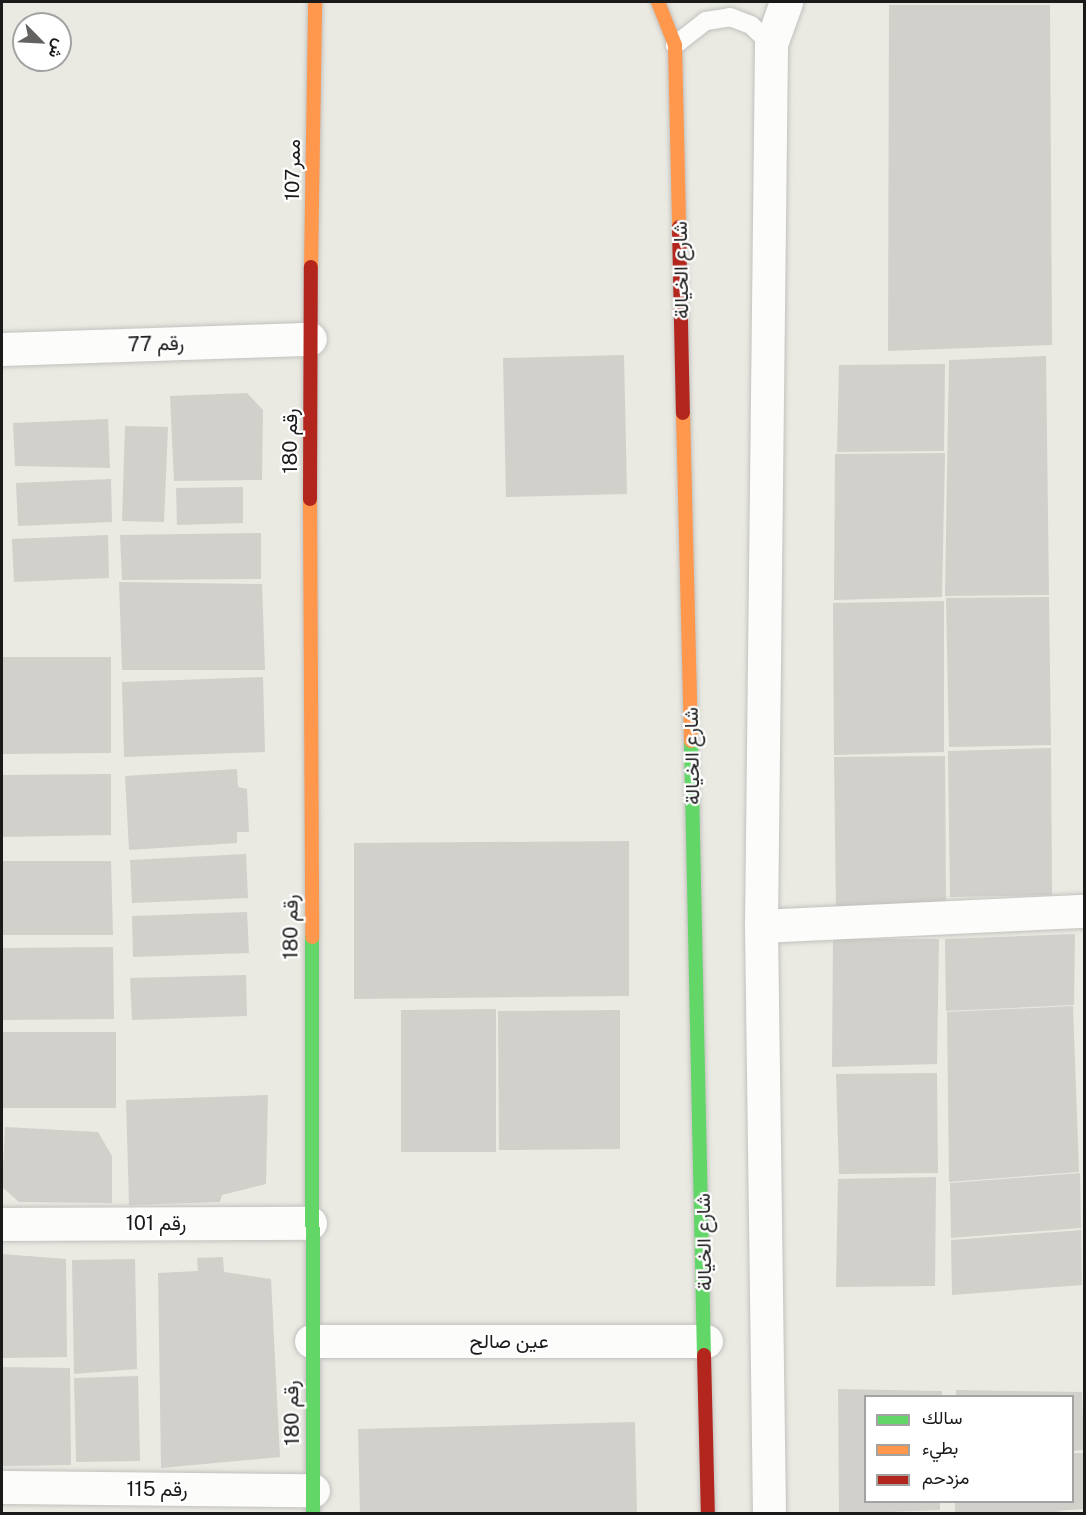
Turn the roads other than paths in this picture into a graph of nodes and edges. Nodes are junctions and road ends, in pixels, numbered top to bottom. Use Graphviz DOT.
graph roads {
  1 [pos="315,2"];
  2 [pos="658,2"];
  3 [pos="786,2"];
  4 [pos="771,44"];
  5 [pos="675,45"];
  6 [pos="310,339"];
  7 [pos="2,349"];
  8 [pos="1084,911"];
  9 [pos="761,926"];
  10 [pos="310,1222"];
  11 [pos="2,1224"];
  12 [pos="311,1341"];
  13 [pos="706,1341"];
  14 [pos="2,1487"];
  15 [pos="313,1502"];
  16 [pos="708,1514"];
  17 [pos="769,1514"];
  1 -- 6 [label="street, ممر107"];
  2 -- 5 [label="street, شارع الخيالة"];
  3 -- 4 [label="street"];
  4 -- 5 [label="lane"];
  4 -- 9 [label="street"];
  5 -- 13 [label="street, شارع الخيالة"];
  6 -- 7 [label="street, رقم 77"];
  6 -- 10 [label="street, رقم 180"];
  8 -- 9 [label="street"];
  9 -- 17 [label="street"];
  10 -- 11 [label="street, رقم 101"];
  10 -- 12 [label="street, رقم 180"];
  12 -- 13 [label="street, عين صالح"];
  12 -- 15 [label="street, رقم 180"];
  13 -- 16 [label="street, شارع الخيالة"];
  14 -- 15 [label="street, رقم 115"];
}
